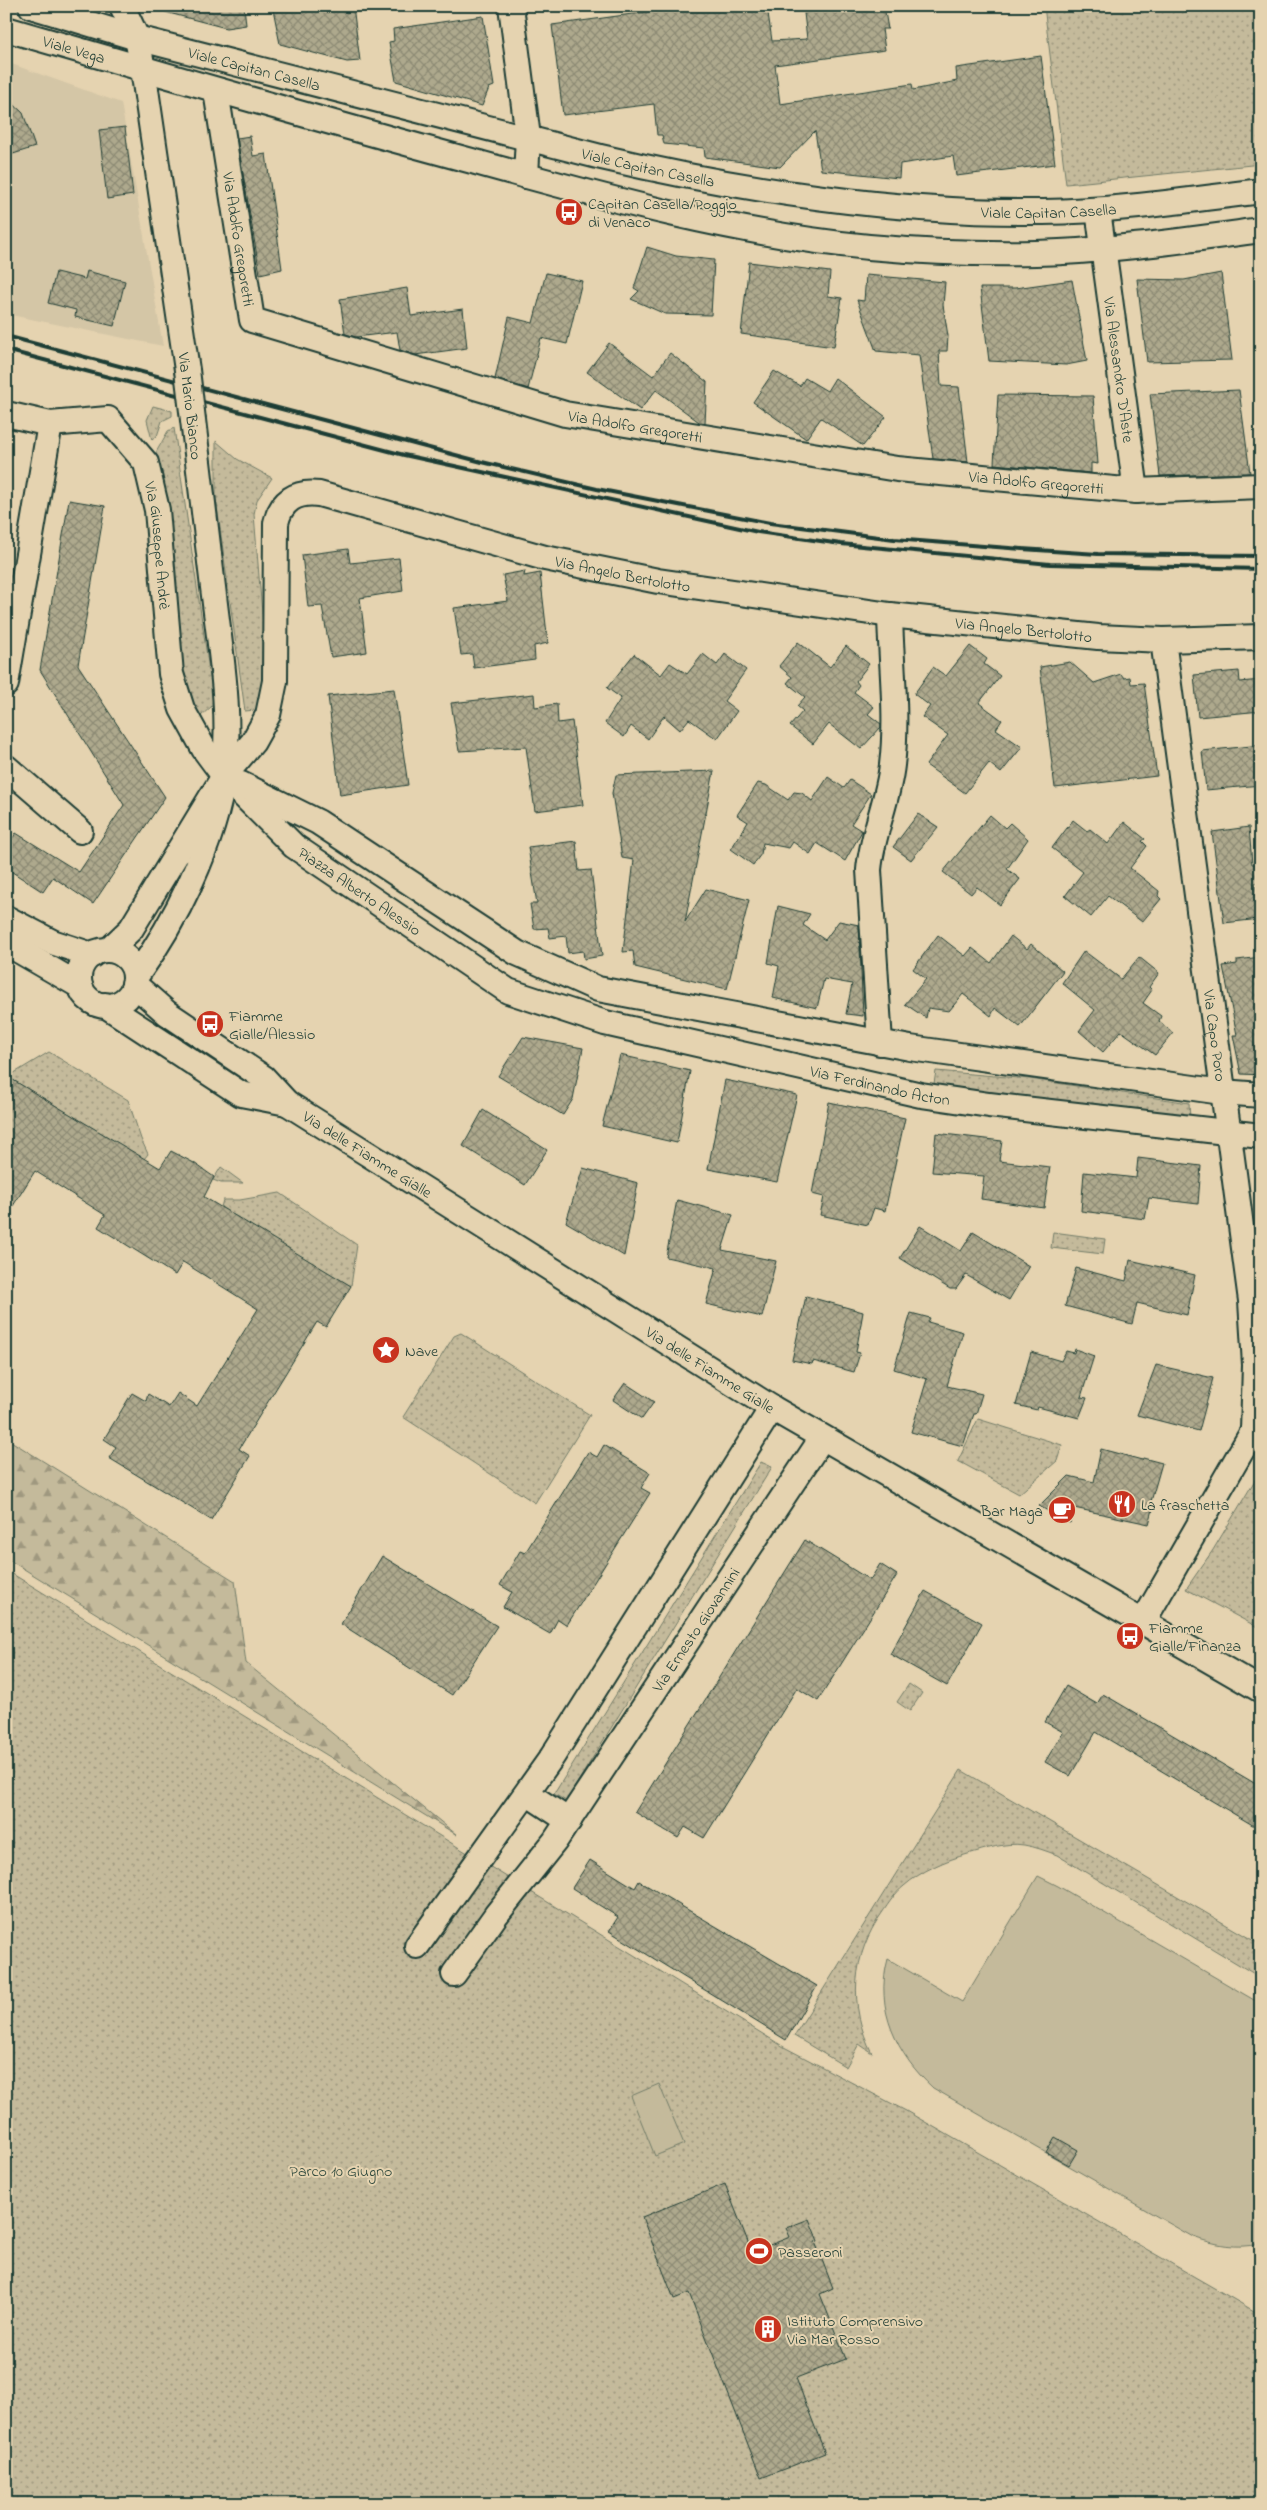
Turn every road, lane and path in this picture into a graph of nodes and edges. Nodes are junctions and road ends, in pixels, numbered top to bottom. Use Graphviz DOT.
graph roads {
  1 [pos="31,6"];
  2 [pos="122,6"];
  3 [pos="140,6"];
  4 [pos="511,6"];
  5 [pos="6,28"];
  6 [pos="137,38"];
  7 [pos="143,69"];
  8 [pos="216,91"];
  9 [pos="528,137"];
  10 [pos="526,176"];
  11 [pos="1261,191"];
  12 [pos="1098,210"];
  13 [pos="1261,230"];
  14 [pos="1103,249"];
  15 [pos="6,414"];
  16 [pos="50,424"];
  17 [pos="1261,486"];
  18 [pos="1136,490"];
  19 [pos="890,614"];
  20 [pos="1261,637"];
  21 [pos="1163,640"];
  22 [pos="6,684"];
  23 [pos="6,768"];
  24 [pos="224,776"];
  25 [pos="80,831"];
  26 [pos="6,918"];
  27 [pos="6,943"];
  28 [pos="101,952"];
  29 [pos="135,981"];
  30 [pos="80,986"];
  31 [pos="508,991"];
  32 [pos="105,1006"];
  33 [pos="880,1043"];
  34 [pos="1222,1092"];
  35 [pos="1261,1095"];
  36 [pos="287,1103"];
  37 [pos="1229,1134"];
  38 [pos="1261,1136"];
  39 [pos="772,1408"];
  40 [pos="1257,1434"];
  41 [pos="822,1438"];
  42 [pos="1143,1622"];
  43 [pos="1261,1690"];
  44 [pos="528,1794"];
  45 [pos="569,1821"];
  46 [pos="417,1946"];
  47 [pos="454,1974"];
  1 -- 6 [label="street, Viale Vega"];
  2 -- 6 [label="street"];
  3 -- 6 [label="street"];
  4 -- 9 [label="street"];
  5 -- 7 [label="street, Viale Vega"];
  6 -- 7 [label="street, Via Mario Bianco"];
  6 -- 9 [label="street, Viale Capitan Casella"];
  7 -- 8 [label="street, Viale Capitan Casella"];
  7 -- 24 [label="street, Via Mario Bianco, bridge"];
  8 -- 10 [label="street, Viale Capitan Casella"];
  8 -- 18 [label="street, Via Adolfo Gregoretti"];
  9 -- 10 [label="street"];
  9 -- 12 [label="street, Viale Capitan Casella"];
  10 -- 14 [label="street, Viale Capitan Casella"];
  11 -- 12 [label="street, Viale Capitan Casella"];
  12 -- 14 [label="street, Via Alessandro D'Aste"];
  13 -- 14 [label="street, Viale Capitan Casella"];
  14 -- 18 [label="street, Via Alessandro D'Aste"];
  15 -- 16 [label="street, Via Giuseppe Andrè"];
  16 -- 22 [label="street"];
  16 -- 24 [label="street, Via Giuseppe Andrè"];
  17 -- 18 [label="street, Via Adolfo Gregoretti"];
  19 -- 21 [label="street, Via Angelo Bertolotto"];
  19 -- 24 [label="street, Via Angelo Bertolotto"];
  19 -- 33 [label="street"];
  20 -- 21 [label="street, Via Angelo Bertolotto"];
  21 -- 34 [label="street, Via Capo Poro"];
  23 -- 25 [label="street"];
  24 -- 28 [label="street"];
  24 -- 29 [label="street"];
  24 -- 31 [label="street, Piazza Alberto Alessio"];
  24 -- 33 [label="street, Piazza Alberto Alessio"];
  26 -- 28 [label="street"];
  27 -- 30 [label="street"];
  28 -- 29 [label="street"];
  28 -- 30 [label="street"];
  29 -- 32 [label="street"];
  29 -- 36 [label="street, Via delle Fiamme Gialle"];
  30 -- 32 [label="street"];
  31 -- 37 [label="street, Via Ferdinando Acton"];
  32 -- 36 [label="street, Via delle Fiamme Gialle"];
  33 -- 34 [label="street"];
  34 -- 35 [label="street"];
  34 -- 37 [label="street, Via Capo Poro"];
  36 -- 39 [label="street, Via delle Fiamme Gialle"];
  37 -- 38 [label="street, Via Ferdinando Acton"];
  37 -- 40 [label="street, Via Capo Poro"];
  39 -- 41 [label="street, Via delle Fiamme Gialle"];
  39 -- 44 [label="street"];
  40 -- 42 [label="street"];
  41 -- 42 [label="street, Via delle Fiamme Gialle"];
  41 -- 45 [label="street, Via Ernesto Giovannini"];
  42 -- 43 [label="street, Via delle Fiamme Gialle"];
  44 -- 45 [label="street"];
  44 -- 46 [label="street"];
  45 -- 47 [label="street, Via Ernesto Giovannini"];
}
